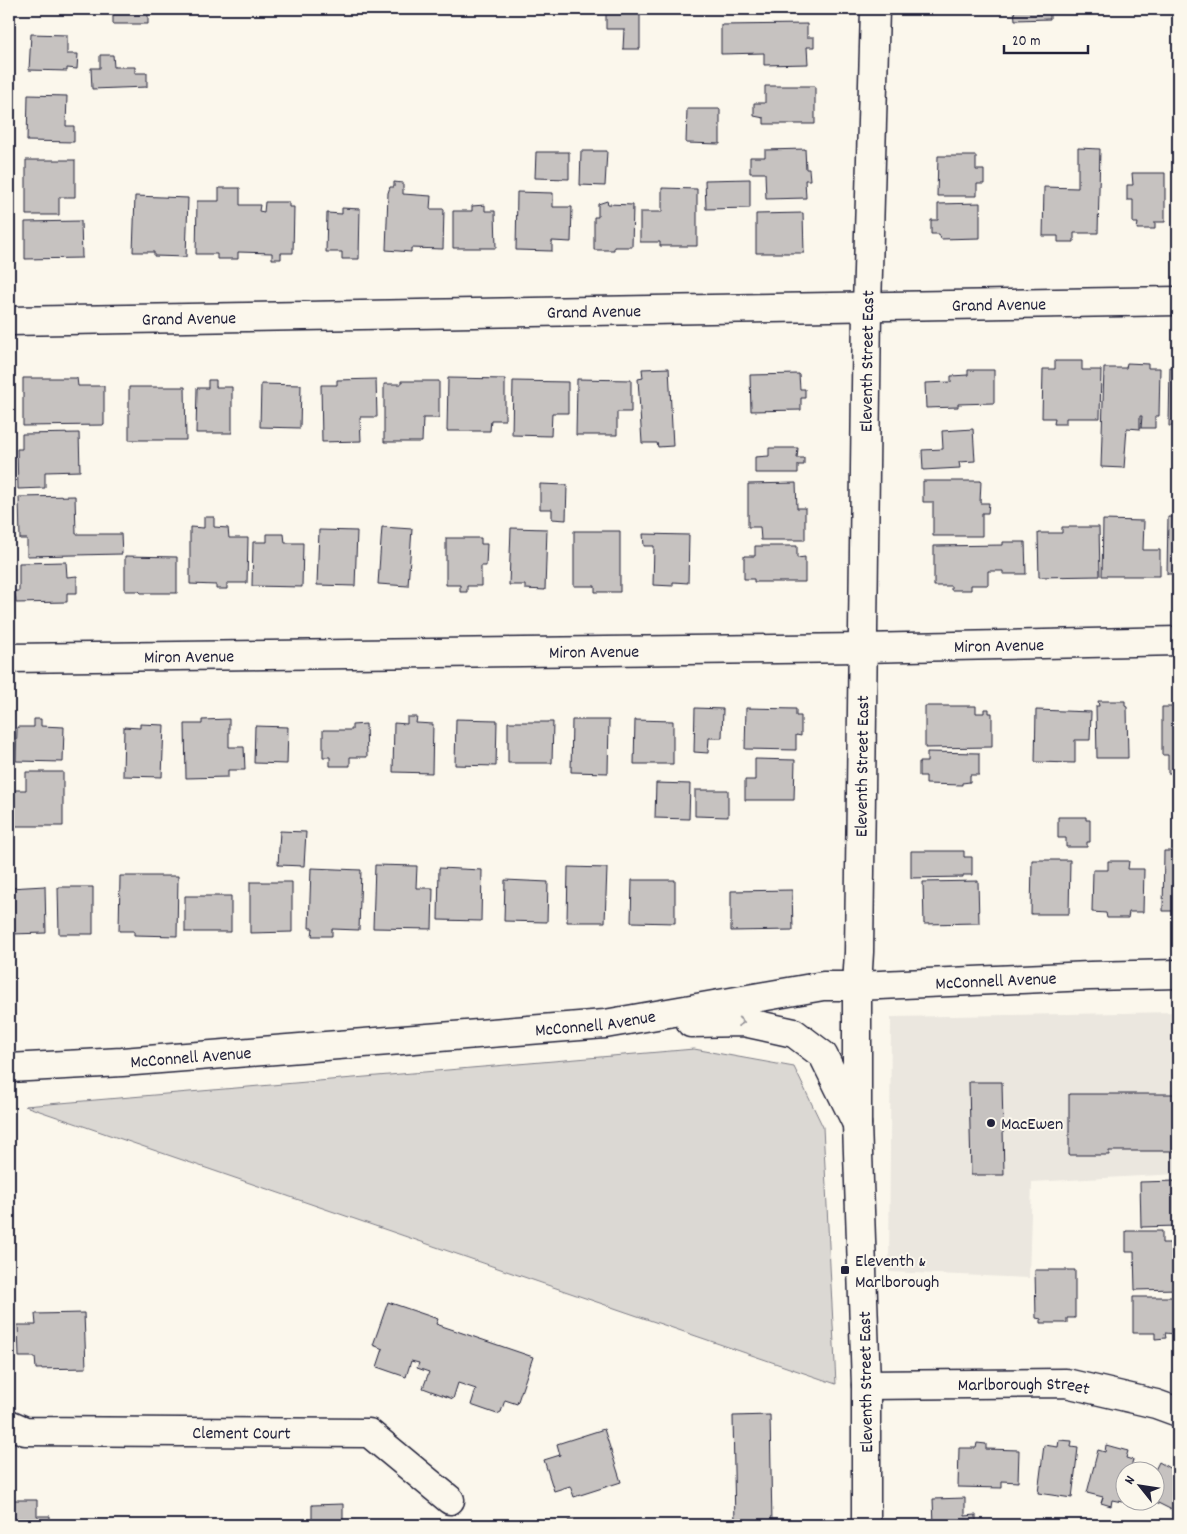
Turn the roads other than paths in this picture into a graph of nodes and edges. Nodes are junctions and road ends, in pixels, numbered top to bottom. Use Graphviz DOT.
graph roads {
  1 [pos="875,9"];
  2 [pos="1178,302"];
  3 [pos="868,308"];
  4 [pos="9,321"];
  5 [pos="1178,641"];
  6 [pos="862,648"];
  7 [pos="9,658"];
  8 [pos="1178,974"];
  9 [pos="857,986"];
  10 [pos="605,1024"];
  11 [pos="9,1068"];
  12 [pos="857,1124"];
  13 [pos="866,1385"];
  14 [pos="1178,1412"];
  15 [pos="9,1424"];
  16 [pos="450,1500"];
  17 [pos="866,1525"];
  1 -- 3 [label="street, Eleventh Street East"];
  2 -- 3 [label="street, Grand Avenue"];
  3 -- 4 [label="street, Grand Avenue"];
  3 -- 6 [label="street, Eleventh Street East"];
  5 -- 6 [label="street, Miron Avenue"];
  6 -- 7 [label="street, Miron Avenue"];
  6 -- 9 [label="street, Eleventh Street East"];
  8 -- 9 [label="street, McConnell Avenue"];
  9 -- 10 [label="street, McConnell Avenue"];
  9 -- 12 [label="street, Eleventh Street East"];
  10 -- 11 [label="street, McConnell Avenue"];
  10 -- 12 [label="street, one-way"];
  12 -- 13 [label="street, Eleventh Street East"];
  13 -- 14 [label="street, Marlborough Street"];
  13 -- 17 [label="street, Eleventh Street East"];
  15 -- 16 [label="street, Clement Court"];
}
